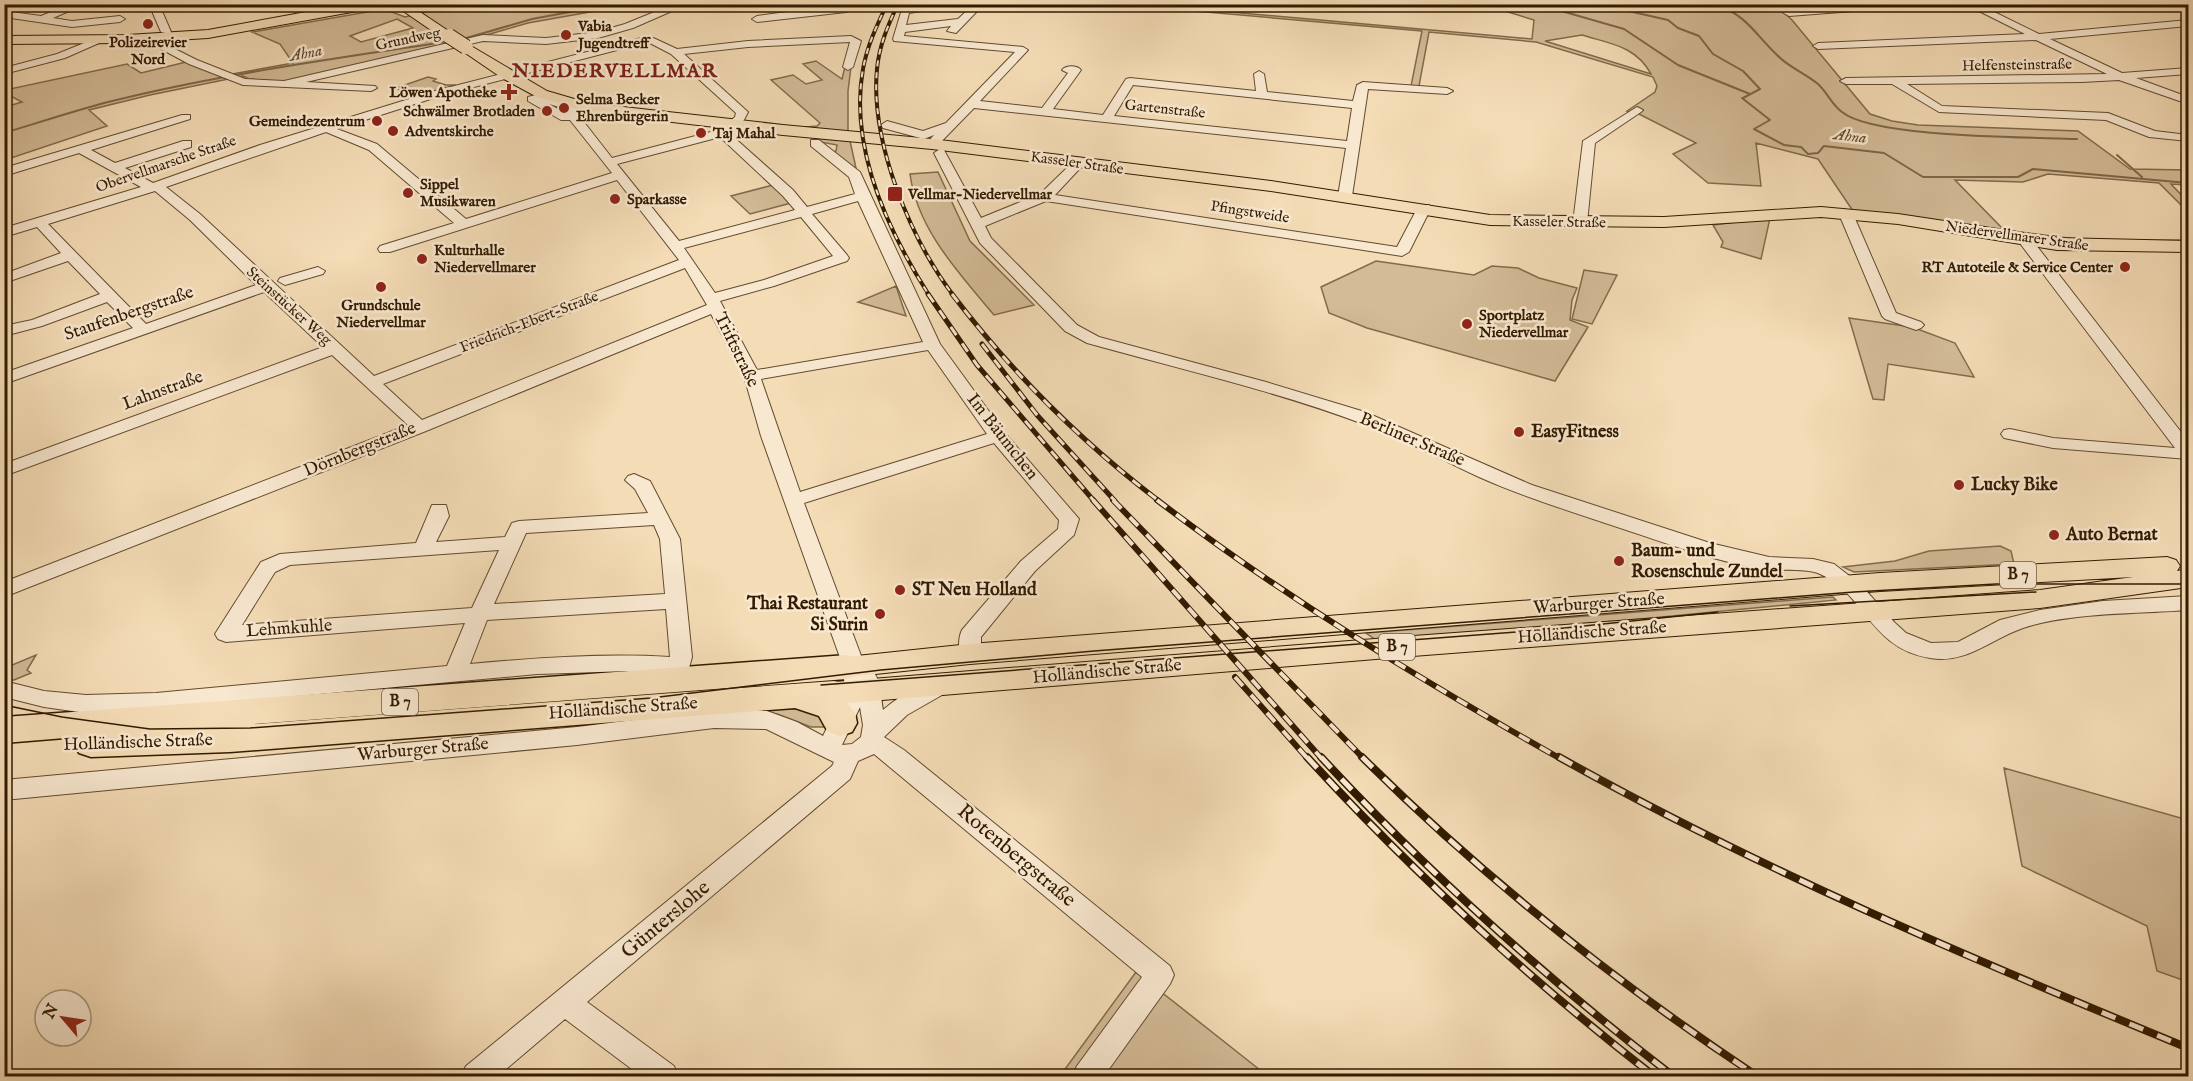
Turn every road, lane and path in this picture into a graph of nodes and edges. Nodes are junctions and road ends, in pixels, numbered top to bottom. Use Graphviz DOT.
graph roads {
  1 [pos="81,4"];
  2 [pos="137,4"];
  3 [pos="154,4"];
  4 [pos="684,4"];
  5 [pos="957,4"];
  6 [pos="980,4"];
  7 [pos="1772,4"];
  8 [pos="1906,4"];
  9 [pos="1969,4"];
  10 [pos="126,5"];
  11 [pos="369,5"];
  12 [pos="401,6"];
  13 [pos="854,6"];
  14 [pos="1869,6"];
  15 [pos="4,14"];
  16 [pos="43,18"];
  17 [pos="120,19"];
  18 [pos="757,19"];
  19 [pos="961,22"];
  20 [pos="2188,23"];
  21 [pos="821,25"];
  22 [pos="629,26"];
  23 [pos="598,34"];
  24 [pos="899,34"];
  25 [pos="2036,37"];
  26 [pos="166,38"];
  27 [pos="582,38"];
  28 [pos="102,39"];
  29 [pos="650,39"];
  30 [pos="4,40"];
  31 [pos="546,41"];
  32 [pos="940,43"];
  33 [pos="1818,46"];
  34 [pos="617,47"];
  35 [pos="675,52"];
  36 [pos="590,53"];
  37 [pos="561,54"];
  38 [pos="848,67"];
  39 [pos="1067,70"];
  40 [pos="4,71"];
  41 [pos="2188,71"];
  42 [pos="1259,74"];
  43 [pos="507,75"];
  44 [pos="2122,76"];
  45 [pos="1846,81"];
  46 [pos="1896,82"];
  47 [pos="279,85"];
  48 [pos="371,87"];
  49 [pos="1447,91"];
  50 [pos="1262,94"];
  51 [pos="2188,101"];
  52 [pos="973,104"];
  53 [pos="1358,105"];
  54 [pos="587,106"];
  55 [pos="1636,110"];
  56 [pos="1045,112"];
  57 [pos="186,117"];
  58 [pos="1107,118"];
  59 [pos="887,125"];
  60 [pos="951,125"];
  61 [pos="325,128"];
  62 [pos="727,128"];
  63 [pos="2188,138"];
  64 [pos="815,143"];
  65 [pos="187,144"];
  66 [pos="1353,145"];
  67 [pos="80,149"];
  68 [pos="936,149"];
  69 [pos="610,162"];
  70 [pos="1078,164"];
  71 [pos="113,168"];
  72 [pos="4,172"];
  73 [pos="620,175"];
  74 [pos="154,187"];
  75 [pos="862,196"];
  76 [pos="1345,196"];
  77 [pos="1045,197"];
  78 [pos="1424,208"];
  79 [pos="806,213"];
  80 [pos="1846,214"];
  81 [pos="1777,215"];
  82 [pos="40,223"];
  83 [pos="1580,223"];
  84 [pos="464,224"];
  85 [pos="978,224"];
  86 [pos="4,233"];
  87 [pos="2024,239"];
  88 [pos="676,246"];
  89 [pos="2188,247"];
  90 [pos="385,249"];
  91 [pos="70,255"];
  92 [pos="688,262"];
  93 [pos="318,271"];
  94 [pos="4,279"];
  95 [pos="285,281"];
  96 [pos="267,286"];
  97 [pos="109,296"];
  98 [pos="713,303"];
  99 [pos="1916,325"];
  100 [pos="143,330"];
  101 [pos="4,331"];
  102 [pos="932,345"];
  103 [pos="335,348"];
  104 [pos="752,376"];
  105 [pos="4,380"];
  106 [pos="371,383"];
  107 [pos="420,427"];
  108 [pos="2010,434"];
  109 [pos="998,436"];
  110 [pos="2188,453"];
  111 [pos="4,471"];
  112 [pos="634,480"];
  113 [pos="794,500"];
  114 [pos="439,509"];
  115 [pos="658,519"];
  116 [pos="511,543"];
  117 [pos="423,549"];
  118 [pos="2188,564"];
  119 [pos="2188,578"];
  120 [pos="1848,586"];
  121 [pos="4,590"];
  122 [pos="676,601"];
  123 [pos="2188,603"];
  124 [pos="1872,612"];
  125 [pos="479,615"];
  126 [pos="1350,624"];
  127 [pos="970,654"];
  128 [pos="680,666"];
  129 [pos="456,672"];
  130 [pos="795,684"];
  131 [pos="942,685"];
  132 [pos="4,689"];
  133 [pos="848,705"];
  134 [pos="4,730"];
  135 [pos="873,736"];
  136 [pos="4,749"];
  137 [pos="4,790"];
  138 [pos="566,1003"];
  139 [pos="477,1077"];
  140 [pos="664,1077"];
  141 [pos="1087,1077"];
  1 -- 16 [label="street"];
  2 -- 10 [label="street"];
  3 -- 26 [label="street"];
  4 -- 22 [label="street, Grundweg"];
  5 -- 24 [label="street"];
  6 -- 19 [label="street"];
  7 -- 14 [label="street"];
  8 -- 14 [label="street"];
  9 -- 25 [label="street"];
  10 -- 17 [label="street"];
  11 -- 12 [label="main road, Kasseler Straße"];
  11 -- 26 [label="main road, Kasseler Straße"];
  12 -- 43 [label="main road, Kasseler Straße, bridge"];
  13 -- 21 [label="street"];
  15 -- 16 [label="street"];
  16 -- 17 [label="street"];
  17 -- 28 [label="street"];
  18 -- 21 [label="street"];
  19 -- 24 [label="street"];
  19 -- 32 [label="street"];
  20 -- 25 [label="street"];
  21 -- 35 [label="street"];
  21 -- 38 [label="street"];
  22 -- 23 [label="street, Grundweg"];
  22 -- 29 [label="street"];
  23 -- 27 [label="street, Grundweg"];
  23 -- 34 [label="street"];
  24 -- 32 [label="street"];
  25 -- 33 [label="street"];
  25 -- 44 [label="street"];
  26 -- 28 [label="main road, Kasseler Straße"];
  26 -- 47 [label="street"];
  27 -- 31 [label="street, Grundweg"];
  27 -- 36 [label="street"];
  28 -- 30 [label="main road, Kasseler Straße"];
  28 -- 40 [label="street"];
  29 -- 34 [label="street, Obervellmarsche Straße"];
  29 -- 35 [label="street"];
  31 -- 37 [label="street"];
  31 -- 47 [label="street, Grundweg"];
  32 -- 52 [label="street"];
  34 -- 36 [label="street, Obervellmarsche Straße"];
  35 -- 62 [label="street"];
  36 -- 43 [label="street, Obervellmarsche Straße"];
  39 -- 56 [label="street"];
  41 -- 44 [label="street, Helfensteinstraße"];
  42 -- 50 [label="street"];
  43 -- 54 [label="main road, Kasseler Straße"];
  43 -- 61 [label="street, Obervellmarsche Straße"];
  44 -- 46 [label="street, Helfensteinstraße"];
  44 -- 51 [label="street"];
  45 -- 46 [label="street, Helfensteinstraße"];
  46 -- 63 [label="street"];
  47 -- 48 [label="street"];
  49 -- 53 [label="street"];
  50 -- 53 [label="street"];
  50 -- 58 [label="street"];
  52 -- 56 [label="street, Gartenstraße"];
  52 -- 60 [label="street"];
  53 -- 66 [label="street"];
  54 -- 62 [label="main road, Kasseler Straße"];
  54 -- 69 [label="street, Triftstraße"];
  55 -- 83 [label="street"];
  56 -- 58 [label="street, Gartenstraße"];
  57 -- 67 [label="street"];
  58 -- 66 [label="street, Gartenstraße"];
  59 -- 60 [label="street"];
  60 -- 68 [label="street"];
  61 -- 74 [label="street, Obervellmarsche Straße"];
  61 -- 84 [label="street"];
  62 -- 68 [label="main road, Kasseler Straße"];
  62 -- 69 [label="street"];
  62 -- 79 [label="street"];
  64 -- 75 [label="street, Im Bäumchen"];
  65 -- 71 [label="street"];
  66 -- 76 [label="street"];
  67 -- 71 [label="street, Steinstücker Weg"];
  67 -- 72 [label="street"];
  68 -- 70 [label="main road, Kasseler Straße"];
  68 -- 85 [label="street, Berliner Straße"];
  69 -- 73 [label="street, Triftstraße"];
  70 -- 76 [label="main road, Kasseler Straße"];
  70 -- 77 [label="street"];
  71 -- 74 [label="street, Steinstücker Weg"];
  73 -- 84 [label="street"];
  73 -- 88 [label="street, Triftstraße"];
  74 -- 82 [label="street, Obervellmarsche Straße"];
  74 -- 96 [label="street, Steinstücker Weg"];
  75 -- 79 [label="street"];
  75 -- 102 [label="street, Im Bäumchen"];
  76 -- 78 [label="main road, Kasseler Straße"];
  77 -- 78 [label="street, Pfingstweide"];
  77 -- 85 [label="street"];
  78 -- 83 [label="main road, Kasseler Straße"];
  79 -- 88 [label="street"];
  79 -- 98 [label="street, Dörnbergstraße"];
  80 -- 81 [label="main road, Niedervellmarer Straße"];
  80 -- 87 [label="main road, Niedervellmarer Straße"];
  80 -- 99 [label="street"];
  81 -- 83 [label="main road, Kasseler Straße"];
  82 -- 86 [label="street, Obervellmarsche Straße"];
  82 -- 91 [label="street"];
  84 -- 90 [label="street"];
  85 -- 120 [label="street, Berliner Straße"];
  87 -- 89 [label="main road, Niedervellmarer Straße"];
  87 -- 110 [label="street"];
  88 -- 92 [label="street, Triftstraße"];
  91 -- 94 [label="street"];
  91 -- 97 [label="street"];
  92 -- 98 [label="street, Triftstraße"];
  92 -- 106 [label="street, Friedrich-Ebert-Straße"];
  93 -- 95 [label="street"];
  96 -- 100 [label="street, Staufenbergstraße"];
  96 -- 103 [label="street, Steinstücker Weg"];
  97 -- 100 [label="street"];
  97 -- 101 [label="street"];
  98 -- 104 [label="street, Triftstraße"];
  98 -- 107 [label="street, Dörnbergstraße"];
  100 -- 105 [label="street, Staufenbergstraße"];
  102 -- 104 [label="street"];
  102 -- 109 [label="street, Im Bäumchen"];
  103 -- 106 [label="street, Steinstücker Weg"];
  103 -- 111 [label="street, Lahnstraße"];
  104 -- 113 [label="street, Triftstraße"];
  106 -- 107 [label="street, Steinstücker Weg"];
  107 -- 121 [label="street, Dörnbergstraße"];
  108 -- 110 [label="street"];
  109 -- 113 [label="street"];
  109 -- 127 [label="street, Im Bäumchen"];
  112 -- 115 [label="street"];
  113 -- 133 [label="street, Triftstraße"];
  114 -- 117 [label="street"];
  115 -- 116 [label="street"];
  115 -- 122 [label="street"];
  116 -- 117 [label="street, Lehmkuhle"];
  116 -- 125 [label="street"];
  117 -- 125 [label="street, Lehmkuhle"];
  118 -- 120 [label="main road, B 7"];
  119 -- 124 [label="main road, B 7"];
  120 -- 124 [label="street, Berliner Straße"];
  120 -- 126 [label="main road, Warburger Straße / B 7"];
  122 -- 125 [label="street"];
  122 -- 128 [label="street"];
  123 -- 124 [label="street"];
  124 -- 131 [label="main road, Holländische Straße / B 7"];
  125 -- 129 [label="street"];
  126 -- 127 [label="main road, Holländische Straße / B 7"];
  127 -- 133 [label="main road, Holländische Straße / B 7"];
  128 -- 129 [label="street"];
  128 -- 130 [label="highway"];
  129 -- 132 [label="street"];
  130 -- 133 [label="highway, Holländische Straße / B 7"];
  130 -- 133 [label="highway"];
  130 -- 134 [label="highway, Holländische Straße / B 7"];
  130 -- 136 [label="highway, Holländische Straße / B 7"];
  131 -- 133 [label="main road, Holländische Straße / B 7"];
  131 -- 135 [label="street"];
  133 -- 135 [label="street, Triftstraße"];
  133 -- 135 [label="street"];
  133 -- 137 [label="street, Warburger Straße"];
  133 -- 138 [label="street, Günterslohe"];
  135 -- 141 [label="street, Rotenbergstraße"];
  138 -- 139 [label="street, Günterslohe"];
  138 -- 140 [label="street"];
}
